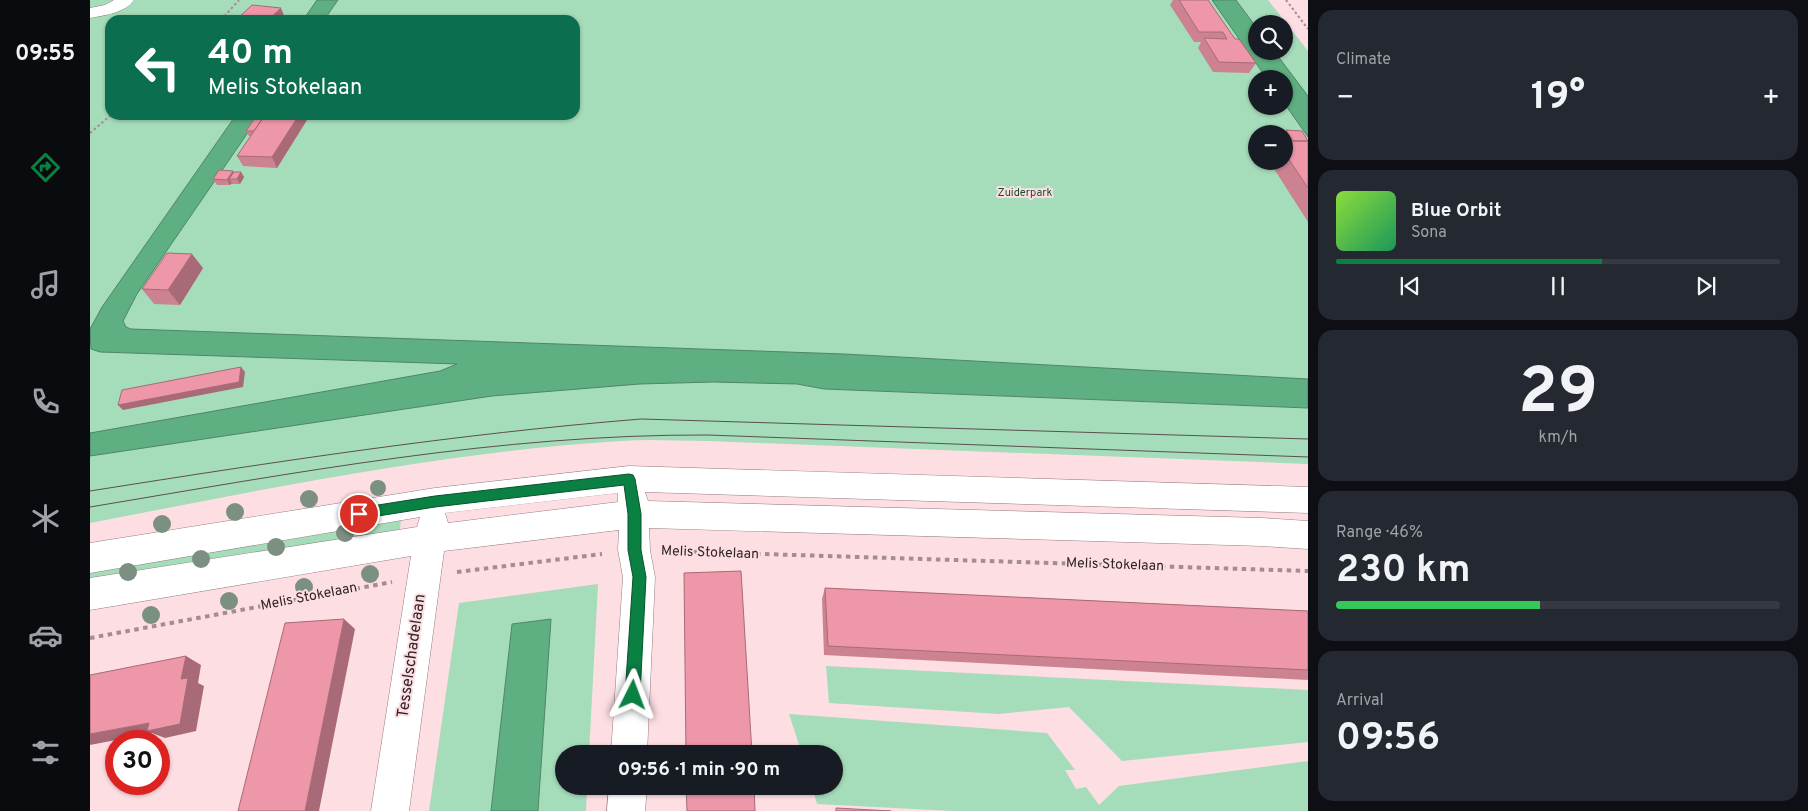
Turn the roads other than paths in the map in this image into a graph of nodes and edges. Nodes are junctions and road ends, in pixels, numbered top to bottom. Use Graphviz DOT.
graph roads {
  1 [pos="126,0"];
  2 [pos="90,13"];
  3 [pos="629,479"];
  4 [pos="1308,500"];
  5 [pos="435,501"];
  6 [pos="634,514"];
  7 [pos="1308,535"];
  8 [pos="430,538"];
  9 [pos="90,558"];
  10 [pos="90,594"];
  11 [pos="630,745"];
  12 [pos="627,795"];
  13 [pos="390,811"];
  14 [pos="626,811"];
  1 -- 2 [label="street"];
  3 -- 4 [label="street"];
  3 -- 5 [label="street"];
  3 -- 6 [label="street"];
  5 -- 8 [label="street, Tesselschadelaan"];
  5 -- 9 [label="street"];
  6 -- 7 [label="street"];
  6 -- 8 [label="street"];
  6 -- 11 [label="street"];
  8 -- 10 [label="street"];
  8 -- 13 [label="street, Tesselschadelaan"];
  12 -- 14 [label="street"];
}
